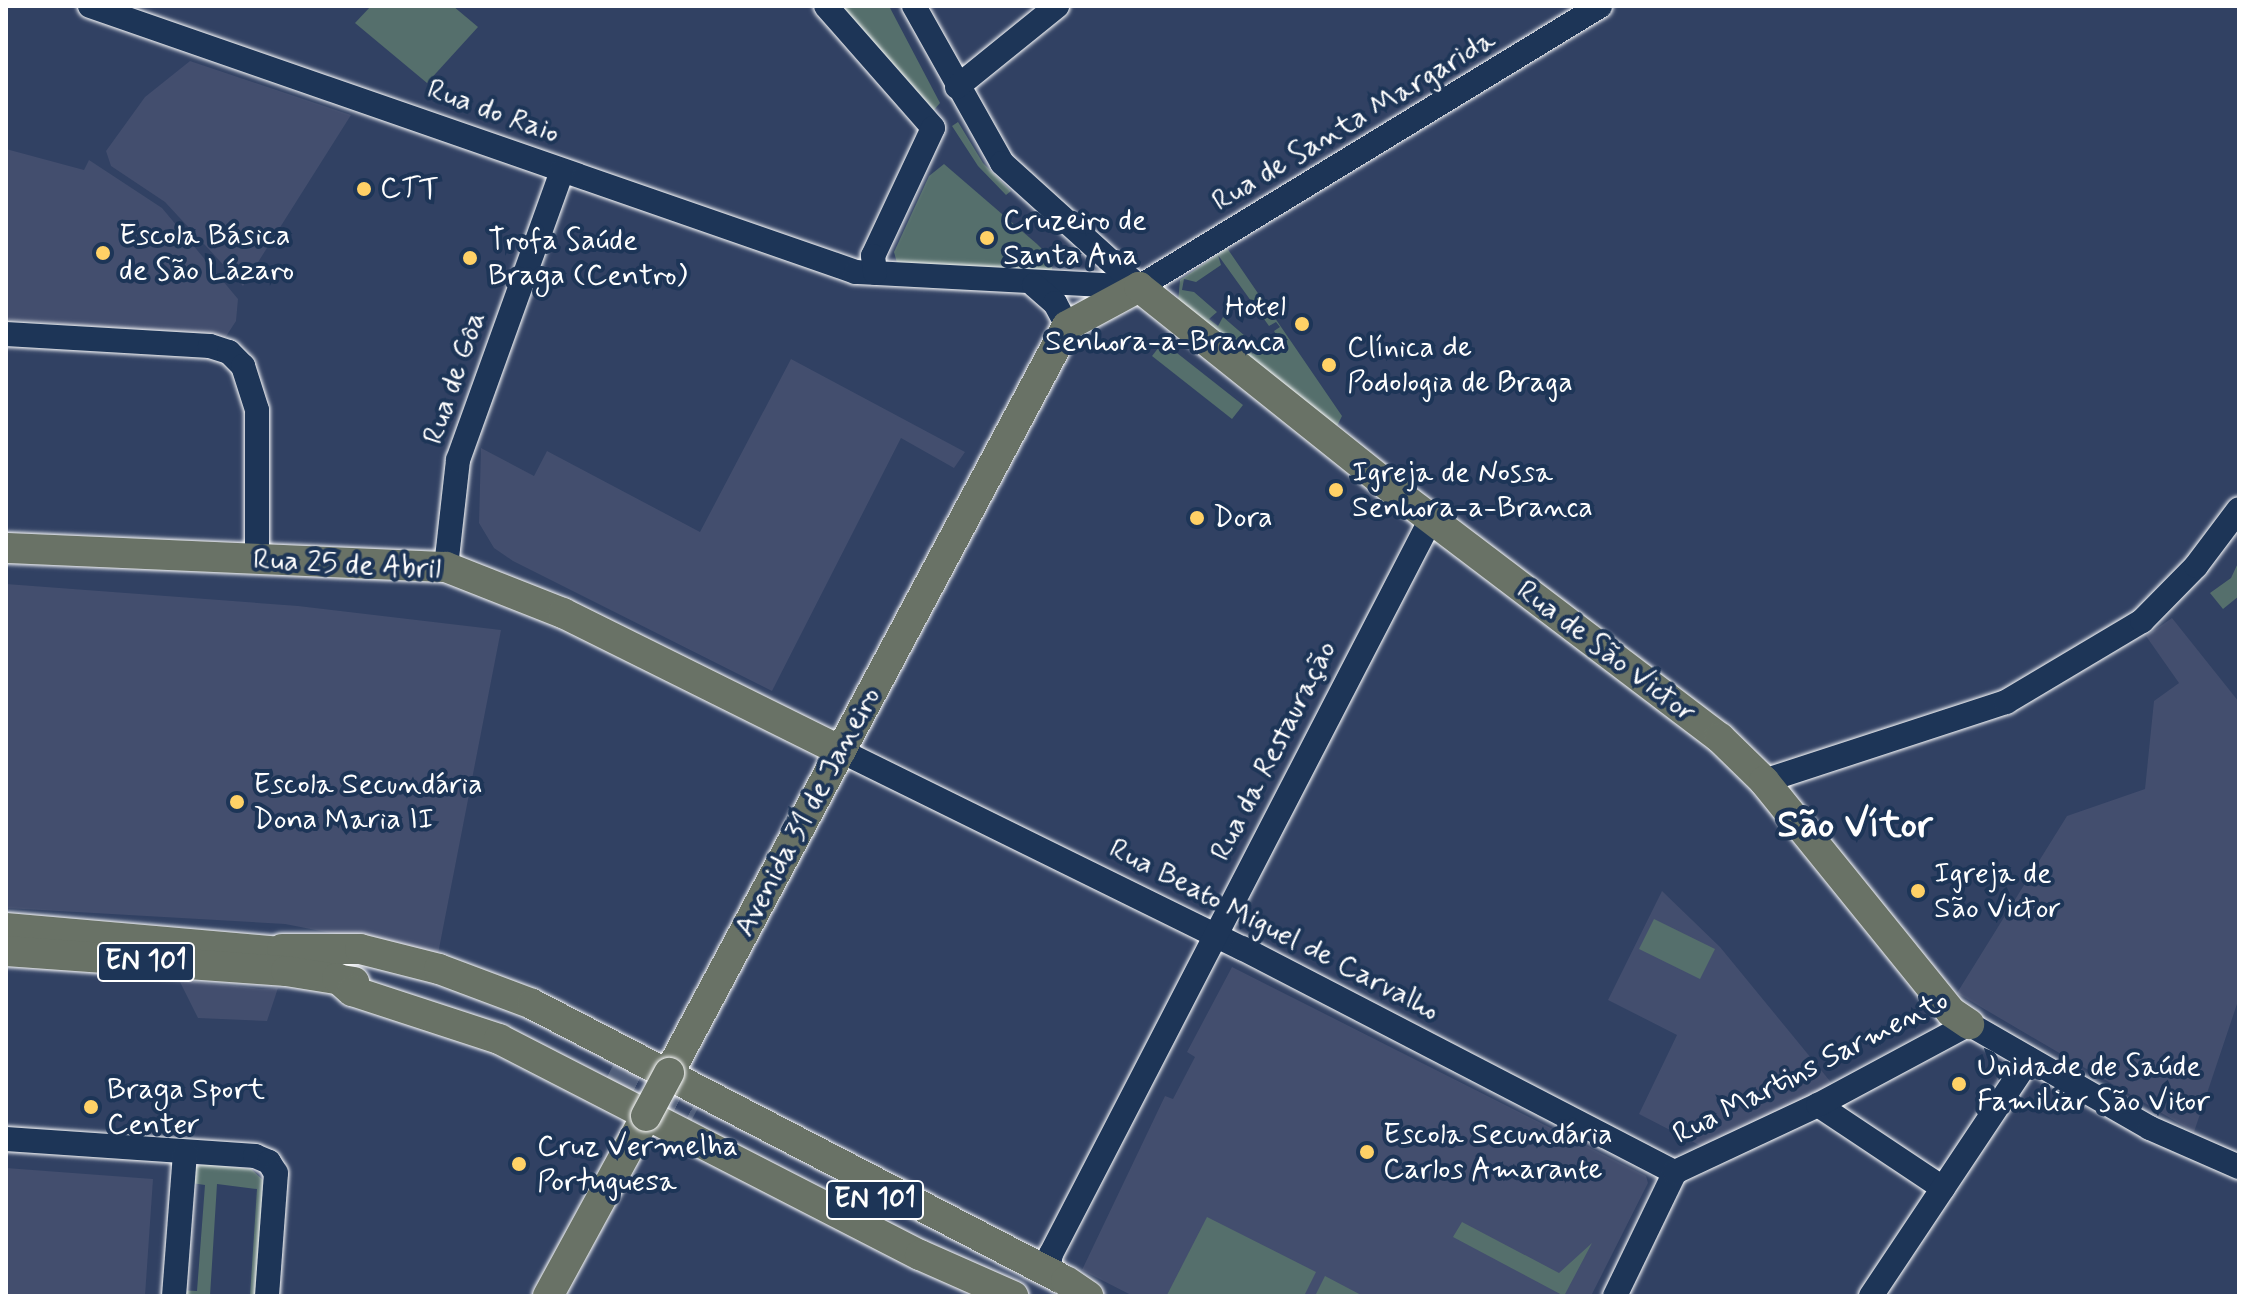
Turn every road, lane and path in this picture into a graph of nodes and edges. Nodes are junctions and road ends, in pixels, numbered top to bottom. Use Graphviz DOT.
graph roads {
  1 [pos="90,6"];
  2 [pos="826,6"];
  3 [pos="914,6"];
  4 [pos="1057,6"];
  5 [pos="1600,6"];
  6 [pos="957,87"];
  7 [pos="562,171"];
  8 [pos="1089,242"];
  9 [pos="874,264"];
  10 [pos="1034,285"];
  11 [pos="1084,285"];
  12 [pos="1139,287"];
  13 [pos="1067,326"];
  14 [pos="6,334"];
  15 [pos="2239,509"];
  16 [pos="1431,519"];
  17 [pos="6,548"];
  18 [pos="257,560"];
  19 [pos="446,567"];
  20 [pos="841,751"];
  21 [pos="1764,781"];
  22 [pos="6,928"];
  23 [pos="1214,935"];
  24 [pos="282,949"];
  25 [pos="6,951"];
  26 [pos="337,978"];
  27 [pos="1969,1024"];
  28 [pos="2029,1059"];
  29 [pos="669,1073"];
  30 [pos="1818,1105"];
  31 [pos="695,1114"];
  32 [pos="646,1116"];
  33 [pos="6,1139"];
  34 [pos="185,1152"];
  35 [pos="2239,1167"];
  36 [pos="1675,1172"];
  37 [pos="1943,1188"];
  38 [pos="1058,1288"];
  39 [pos="174,1296"];
  40 [pos="267,1296"];
  41 [pos="548,1296"];
  42 [pos="1013,1296"];
  43 [pos="1615,1296"];
  44 [pos="1871,1296"];
  1 -- 7 [label="street, Rua do Raio"];
  2 -- 9 [label="street"];
  3 -- 6 [label="street"];
  4 -- 6 [label="street"];
  5 -- 12 [label="street, Rua de Santa Margarida"];
  6 -- 8 [label="street"];
  7 -- 9 [label="street, Rua do Raio"];
  7 -- 19 [label="street, Rua de Gôa"];
  8 -- 11 [label="street"];
  8 -- 12 [label="street"];
  9 -- 10 [label="street, Rua do Raio"];
  10 -- 11 [label="street, Rua do Raio"];
  10 -- 13 [label="street"];
  11 -- 12 [label="street, Rua do Raio"];
  11 -- 13 [label="street"];
  12 -- 13 [label="main road"];
  12 -- 16 [label="main road, Rua de São Victor"];
  13 -- 20 [label="main road, Avenida 31 de Janeiro"];
  14 -- 18 [label="street"];
  15 -- 21 [label="street"];
  16 -- 21 [label="main road, Rua de São Victor"];
  16 -- 23 [label="street, Rua da Restauração"];
  17 -- 18 [label="main road, Rua 25 de Abril"];
  18 -- 19 [label="main road, Rua 25 de Abril"];
  19 -- 20 [label="main road, Rua 25 de Abril"];
  20 -- 23 [label="street, Rua Beato Miguel de Carvalho"];
  20 -- 29 [label="main road, Avenida 31 de Janeiro"];
  21 -- 27 [label="main road, Rua de São Victor"];
  22 -- 24 [label="main road, EN 101"];
  23 -- 36 [label="street, Rua Beato Miguel de Carvalho"];
  23 -- 38 [label="street, Rua da Restauração"];
  24 -- 26 [label="main road, EN 101"];
  24 -- 29 [label="main road"];
  25 -- 26 [label="main road, EN 101"];
  26 -- 32 [label="main road"];
  27 -- 28 [label="street, Rua de São Victor"];
  27 -- 30 [label="street, Rua Martins Sarmento"];
  28 -- 35 [label="street, Rua de São Victor"];
  28 -- 37 [label="street"];
  29 -- 32 [label="main road, Avenida 31 de Janeiro, bridge"];
  29 -- 38 [label="main road"];
  30 -- 36 [label="street, Rua Martins Sarmento"];
  30 -- 37 [label="street"];
  31 -- 38 [label="main road, EN 101"];
  32 -- 41 [label="main road, Avenida 31 de Janeiro"];
  32 -- 42 [label="main road"];
  33 -- 34 [label="street"];
  34 -- 39 [label="street"];
  34 -- 40 [label="street"];
  36 -- 43 [label="street, Rua Martins Sarmento"];
  37 -- 44 [label="street"];
}
